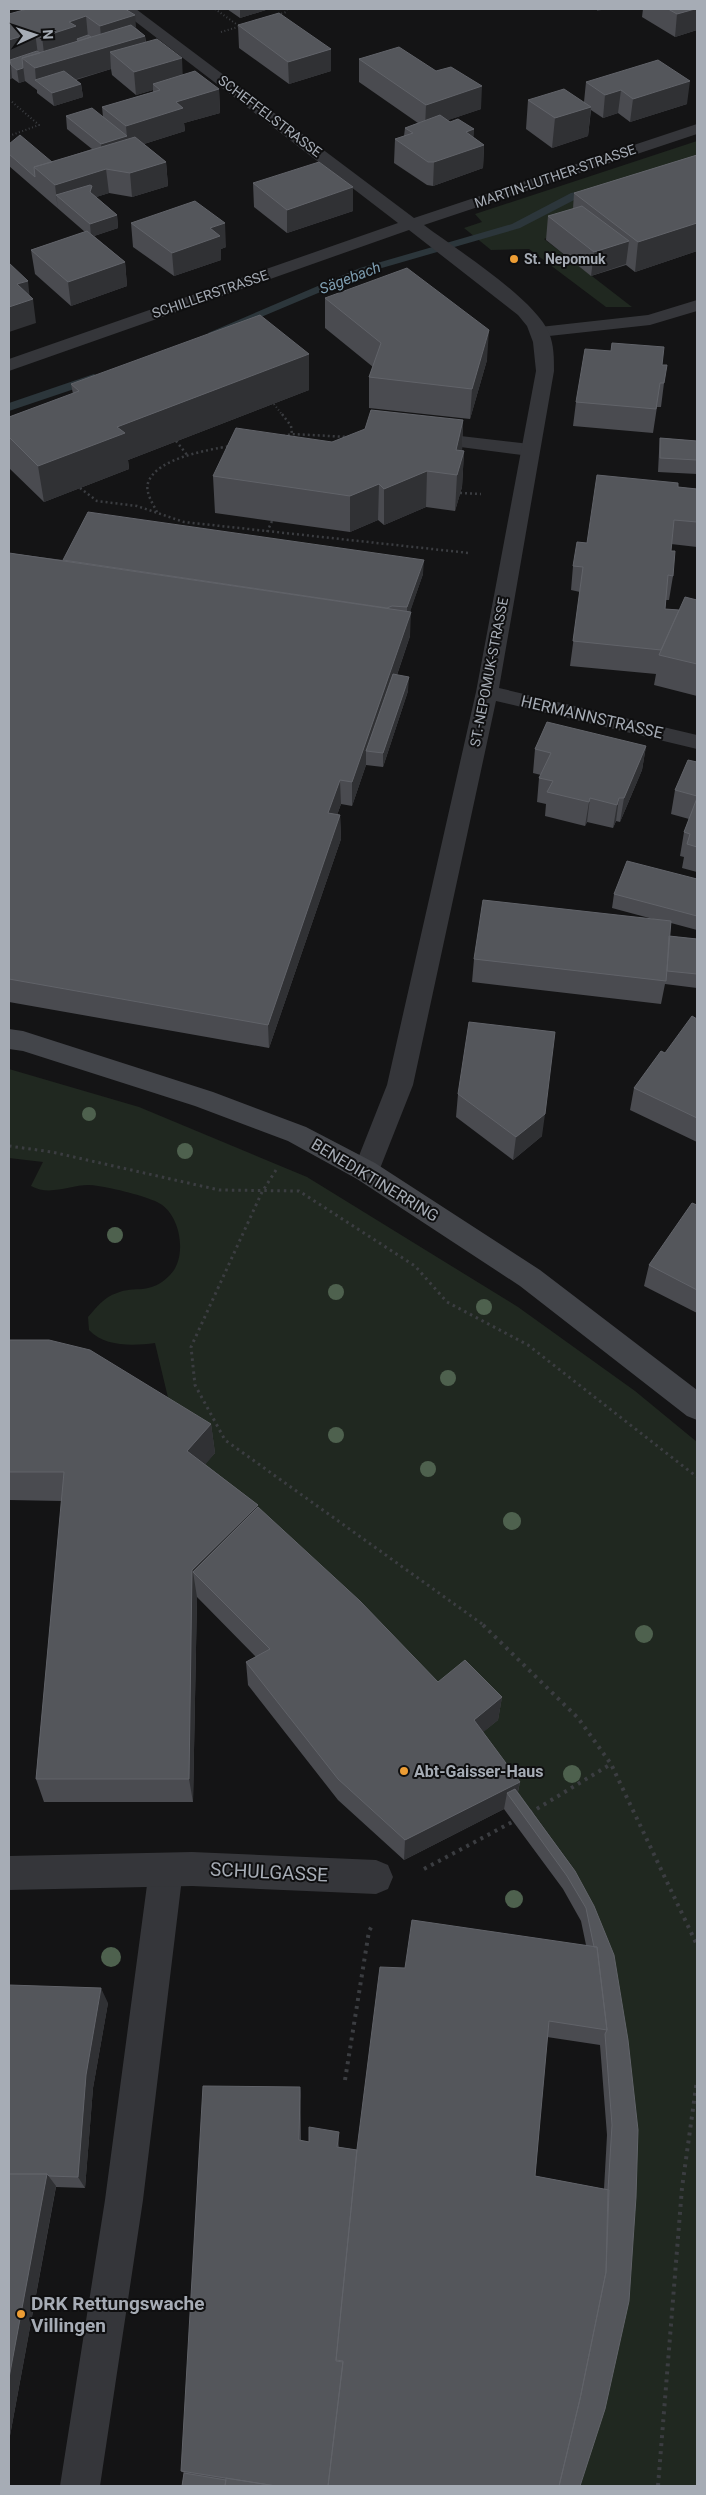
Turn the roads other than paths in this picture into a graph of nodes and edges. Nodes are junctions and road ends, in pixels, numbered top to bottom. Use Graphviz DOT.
graph roads {
  1 [pos="127,9"];
  2 [pos="697,128"];
  3 [pos="412,224"];
  4 [pos="697,305"];
  5 [pos="540,332"];
  6 [pos="9,365"];
  7 [pos="452,441"];
  8 [pos="530,450"];
  9 [pos="487,692"];
  10 [pos="697,742"];
  11 [pos="9,1039"];
  12 [pos="366,1171"];
  13 [pos="697,1407"];
  14 [pos="166,1870"];
  15 [pos="9,1873"];
  16 [pos="387,1880"];
  17 [pos="80,2486"];
  1 -- 3 [label="street, SCHEFFELSTRASSE"];
  2 -- 3 [label="street, MARTIN-LUTHER-STRASSE"];
  3 -- 5 [label="street, ST.-NEPOMUK-STRASSE"];
  3 -- 6 [label="street, SCHILLERSTRASSE"];
  4 -- 5 [label="street"];
  5 -- 8 [label="street, ST.-NEPOMUK-STRASSE"];
  7 -- 8 [label="street"];
  8 -- 9 [label="street, ST.-NEPOMUK-STRASSE"];
  9 -- 10 [label="street, HERMANNSTRASSE"];
  9 -- 12 [label="street, ST.-NEPOMUK-STRASSE"];
  11 -- 12 [label="main road, BENEDIKTINERRING"];
  12 -- 13 [label="main road, BENEDIKTINERRING"];
  14 -- 15 [label="street, SCHULGASSE"];
  14 -- 16 [label="street, SCHULGASSE"];
  14 -- 17 [label="street"];
}
